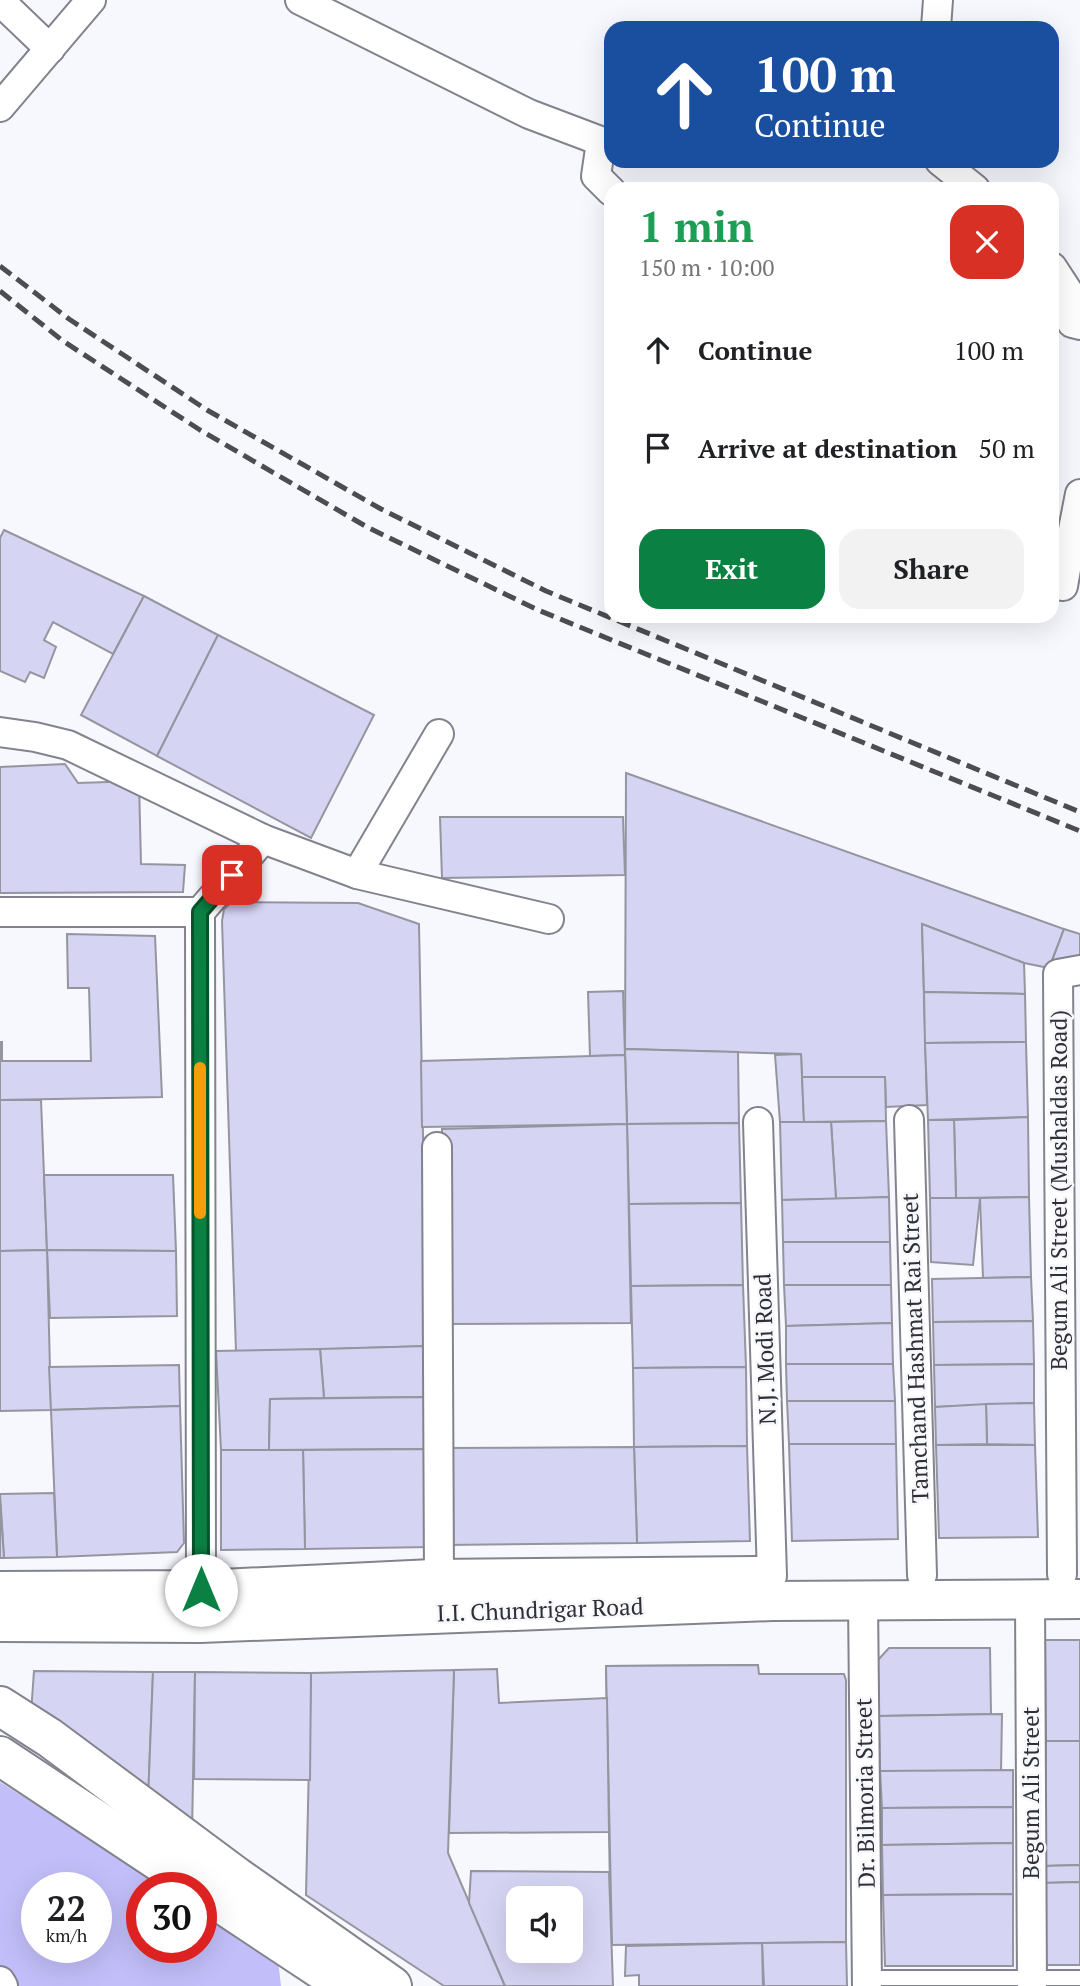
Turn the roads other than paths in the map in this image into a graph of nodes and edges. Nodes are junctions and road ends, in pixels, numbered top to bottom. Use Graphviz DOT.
graph roads {
  1 [pos="91,0"];
  2 [pos="299,0"];
  3 [pos="938,0"];
  4 [pos="0,1"];
  5 [pos="936,21"];
  6 [pos="50,49"];
  7 [pos="0,107"];
  8 [pos="604,143"];
  9 [pos="604,150"];
  10 [pos="949,168"];
  11 [pos="966,182"];
  12 [pos="604,184"];
  13 [pos="1059,278"];
  14 [pos="1080,325"];
  15 [pos="1080,494"];
  16 [pos="1076,536"];
  17 [pos="1059,585"];
  18 [pos="0,732"];
  19 [pos="439,734"];
  20 [pos="263,839"];
  21 [pos="357,874"];
  22 [pos="0,912"];
  23 [pos="200,912"];
  24 [pos="549,919"];
  25 [pos="1069,972"];
  26 [pos="909,1120"];
  27 [pos="758,1122"];
  28 [pos="437,1147"];
  29 [pos="922,1575"];
  30 [pos="772,1576"];
  31 [pos="439,1579"];
  32 [pos="1074,1582"];
  33 [pos="201,1590"];
  34 [pos="0,1591"];
  35 [pos="1030,1599"];
  36 [pos="863,1601"];
  37 [pos="0,1622"];
  38 [pos="0,1706"];
  39 [pos="0,1756"];
  40 [pos="174,1872"];
  41 [pos="217,1900"];
  42 [pos="1080,1978"];
  43 [pos="0,1981"];
  44 [pos="867,1982"];
  45 [pos="1032,1982"];
  46 [pos="3,1986"];
  47 [pos="345,1986"];
  48 [pos="392,1986"];
  1 -- 6 [label="street"];
  2 -- 8 [label="street"];
  3 -- 5 [label="street"];
  4 -- 6 [label="street"];
  6 -- 7 [label="street"];
  9 -- 12 [label="street"];
  10 -- 11 [label="street"];
  13 -- 14 [label="street"];
  15 -- 16 [label="street"];
  16 -- 17 [label="street"];
  18 -- 20 [label="street"];
  19 -- 21 [label="street"];
  20 -- 21 [label="street"];
  20 -- 23 [label="street"];
  21 -- 24 [label="street"];
  22 -- 23 [label="street"];
  23 -- 33 [label="street"];
  25 -- 32 [label="street, Begum Ali Street (Mushaldas Road)"];
  26 -- 29 [label="street, Tamchand Hashmat Rai Street"];
  27 -- 30 [label="street, N.J. Modi Road"];
  28 -- 31 [label="street"];
  29 -- 30 [label="main road, I.I. Chundrigar Road"];
  29 -- 32 [label="main road, I.I. Chundrigar Road"];
  30 -- 31 [label="main road, I.I. Chundrigar Road"];
  31 -- 33 [label="main road, I.I. Chundrigar Road"];
  32 -- 35 [label="main road, I.I. Chundrigar Road"];
  33 -- 34 [label="main road, I.I. Chundrigar Road"];
  35 -- 36 [label="main road, I.I. Chundrigar Road"];
  35 -- 45 [label="street, Begum Ali Street"];
  36 -- 37 [label="main road, I.I. Chundrigar Road"];
  36 -- 44 [label="street, Dr. Bilmoria Street"];
  38 -- 48 [label="main road"];
  39 -- 40 [label="main road"];
  41 -- 47 [label="main road"];
  42 -- 45 [label="lane"];
  43 -- 46 [label="street"];
  44 -- 45 [label="lane"];
}
